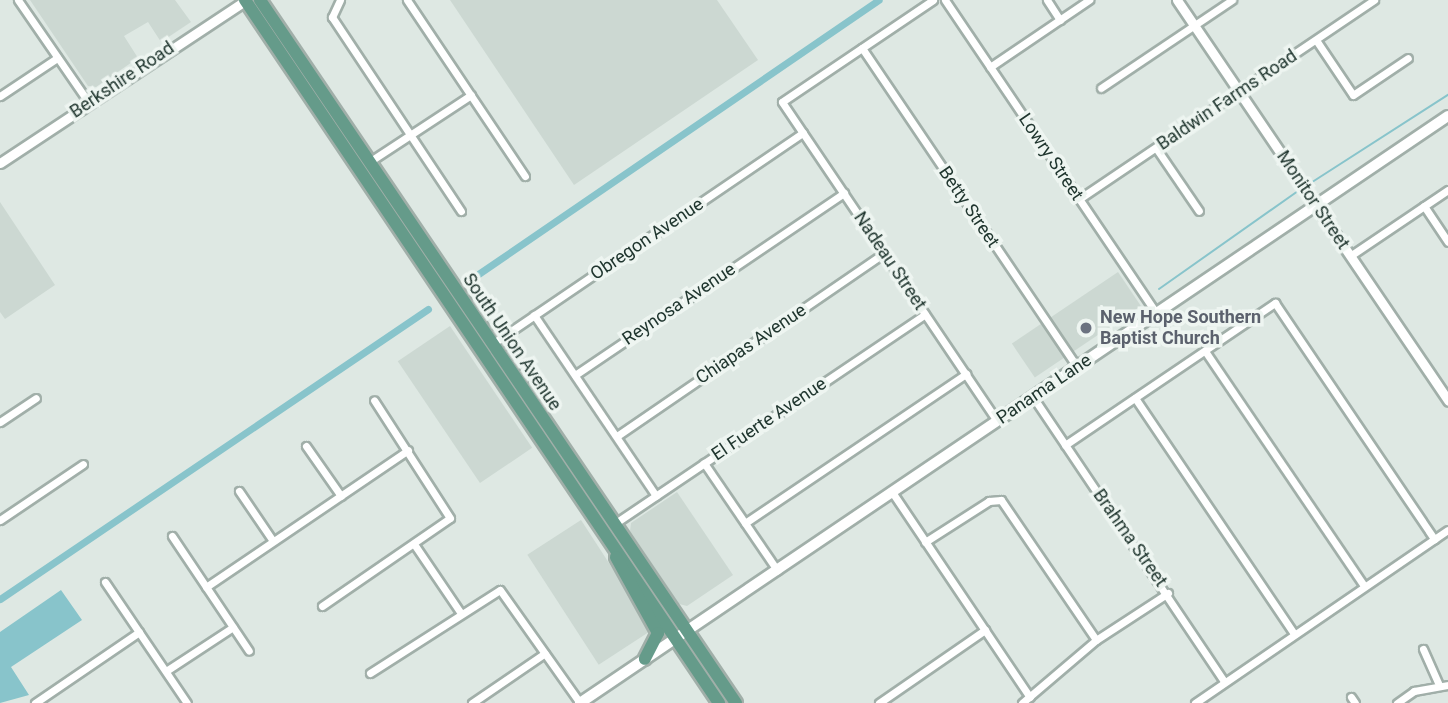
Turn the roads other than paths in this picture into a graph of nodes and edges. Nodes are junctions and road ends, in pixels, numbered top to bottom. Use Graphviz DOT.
graph roads {
  1 [pos="18,0"];
  2 [pos="246,0"];
  3 [pos="260,0"];
  4 [pos="340,0"];
  5 [pos="407,0"];
  6 [pos="933,0"];
  7 [pos="945,0"];
  8 [pos="1047,0"];
  9 [pos="1089,0"];
  10 [pos="1177,0"];
  11 [pos="1232,0"];
  12 [pos="1374,0"];
  13 [pos="1060,20"];
  14 [pos="1194,25"];
  15 [pos="1316,40"];
  16 [pos="862,48"];
  17 [pos="57,58"];
  18 [pos="1408,58"];
  19 [pos="990,67"];
  20 [pos="1101,88"];
  21 [pos="1239,91"];
  22 [pos="471,95"];
  23 [pos="0,96"];
  24 [pos="89,103"];
  25 [pos="1448,116"];
  26 [pos="803,133"];
  27 [pos="411,135"];
  28 [pos="1156,148"];
  29 [pos="0,163"];
  30 [pos="369,163"];
  31 [pos="525,176"];
  32 [pos="1448,190"];
  33 [pos="844,193"];
  34 [pos="1079,199"];
  35 [pos="1316,205"];
  36 [pos="1424,206"];
  37 [pos="461,211"];
  38 [pos="1199,211"];
  39 [pos="1448,242"];
  40 [pos="884,253"];
  41 [pos="1350,256"];
  42 [pos="1156,313"];
  43 [pos="925,314"];
  44 [pos="534,315"];
  45 [pos="492,344"];
  46 [pos="1205,351"];
  47 [pos="1077,367"];
  48 [pos="966,374"];
  49 [pos="575,375"];
  50 [pos="36,397"];
  51 [pos="1033,397"];
  52 [pos="1135,398"];
  53 [pos="374,400"];
  54 [pos="1448,401"];
  55 [pos="998,421"];
  56 [pos="0,422"];
  57 [pos="617,436"];
  58 [pos="1065,445"];
  59 [pos="306,446"];
  60 [pos="408,450"];
  61 [pos="704,463"];
  62 [pos="83,464"];
  63 [pos="239,491"];
  64 [pos="892,492"];
  65 [pos="341,496"];
  66 [pos="656,496"];
  67 [pos="595,519"];
  68 [pos="0,520"];
  69 [pos="745,523"];
  70 [pos="614,524"];
  71 [pos="1448,530"];
  72 [pos="172,536"];
  73 [pos="1434,539"];
  74 [pos="274,541"];
  75 [pos="925,542"];
  76 [pos="414,544"];
  77 [pos="613,546"];
  78 [pos="626,565"];
  79 [pos="642,565"];
  80 [pos="777,570"];
  81 [pos="105,582"];
  82 [pos="1364,586"];
  83 [pos="206,587"];
  84 [pos="1168,593"];
  85 [pos="322,606"];
  86 [pos="460,612"];
  87 [pos="233,626"];
  88 [pos="985,630"];
  89 [pos="687,631"];
  90 [pos="139,632"];
  91 [pos="1294,634"];
  92 [pos="675,639"];
  93 [pos="1096,640"];
  94 [pos="1423,649"];
  95 [pos="249,651"];
  96 [pos="545,653"];
  97 [pos="645,660"];
  98 [pos="166,671"];
  99 [pos="370,673"];
  100 [pos="1224,681"];
  101 [pos="1444,685"];
  102 [pos="727,690"];
  103 [pos="1030,697"];
  104 [pos="184,702"];
  105 [pos="1196,702"];
  106 [pos="35,703"];
  107 [pos="472,703"];
  108 [pos="580,703"];
  109 [pos="719,703"];
  110 [pos="736,703"];
  111 [pos="879,703"];
  112 [pos="1022,703"];
  113 [pos="1397,703"];
  1 -- 17 [label="street"];
  2 -- 24 [label="street, Berkshire Road"];
  2 -- 67 [label="main road, South Union Avenue"];
  3 -- 30 [label="main road, South Union Avenue"];
  4 -- 27 [label="street"];
  5 -- 22 [label="street"];
  6 -- 16 [label="street"];
  7 -- 19 [label="street, Lowry Street"];
  8 -- 13 [label="street"];
  9 -- 13 [label="street"];
  10 -- 14 [label="street, Monitor Street"];
  11 -- 14 [label="street"];
  12 -- 15 [label="street, Baldwin Farms Road"];
  13 -- 19 [label="street"];
  14 -- 20 [label="street"];
  14 -- 21 [label="street, Monitor Street"];
  15 -- 18 [label="street"];
  15 -- 21 [label="street, Baldwin Farms Road"];
  16 -- 26 [label="street, Nadeau Street"];
  16 -- 47 [label="street, Betty Street"];
  17 -- 23 [label="street"];
  17 -- 24 [label="street"];
  19 -- 34 [label="street, Lowry Street"];
  21 -- 28 [label="street, Baldwin Farms Road"];
  21 -- 35 [label="street, Monitor Street"];
  22 -- 27 [label="street"];
  22 -- 31 [label="street"];
  24 -- 29 [label="street, Berkshire Road"];
  25 -- 35 [label="main road, Panama Lane"];
  26 -- 33 [label="street, Nadeau Street"];
  26 -- 44 [label="street, Obregon Avenue"];
  27 -- 30 [label="street"];
  27 -- 37 [label="street"];
  28 -- 34 [label="street, Baldwin Farms Road"];
  28 -- 38 [label="street"];
  30 -- 45 [label="main road, South Union Avenue"];
  32 -- 36 [label="street"];
  33 -- 40 [label="street, Nadeau Street"];
  33 -- 49 [label="street, Reynosa Avenue"];
  34 -- 42 [label="street, Lowry Street"];
  35 -- 41 [label="street, Monitor Street"];
  35 -- 42 [label="main road, Panama Lane"];
  36 -- 39 [label="street"];
  36 -- 41 [label="street"];
  40 -- 43 [label="street, Nadeau Street"];
  40 -- 57 [label="street, Chiapas Avenue"];
  41 -- 54 [label="street, Monitor Street"];
  42 -- 47 [label="main road, Panama Lane"];
  43 -- 48 [label="street, Nadeau Street"];
  43 -- 61 [label="street, El Fuerte Avenue"];
  44 -- 45 [label="street, Obregon Avenue"];
  44 -- 49 [label="street"];
  45 -- 70 [label="main road, South Union Avenue"];
  46 -- 52 [label="street"];
  46 -- 73 [label="street"];
  46 -- 82 [label="street"];
  47 -- 51 [label="main road, Panama Lane"];
  48 -- 55 [label="street, Nadeau Street"];
  48 -- 69 [label="street"];
  49 -- 57 [label="street"];
  50 -- 56 [label="street"];
  51 -- 55 [label="main road, Panama Lane"];
  51 -- 58 [label="street, Brahma Street"];
  52 -- 58 [label="street"];
  52 -- 91 [label="street"];
  53 -- 60 [label="street"];
  55 -- 64 [label="main road, Panama Lane"];
  57 -- 66 [label="street"];
  58 -- 84 [label="street, Brahma Street"];
  59 -- 65 [label="street"];
  60 -- 65 [label="street"];
  60 -- 76 [label="street"];
  61 -- 66 [label="street, El Fuerte Avenue"];
  61 -- 69 [label="street"];
  62 -- 68 [label="street"];
  63 -- 74 [label="street"];
  64 -- 75 [label="street"];
  64 -- 80 [label="main road, Panama Lane"];
  65 -- 74 [label="street"];
  66 -- 70 [label="street, El Fuerte Avenue"];
  67 -- 77 [label="main road, South Union Avenue"];
  67 -- 79 [label="main road"];
  69 -- 80 [label="street"];
  70 -- 79 [label="main road, South Union Avenue"];
  71 -- 73 [label="street"];
  72 -- 83 [label="street"];
  73 -- 82 [label="street"];
  74 -- 83 [label="street"];
  75 -- 88 [label="street"];
  75 -- 93 [label="street"];
  76 -- 85 [label="street"];
  76 -- 86 [label="street"];
  77 -- 78 [label="main road, South Union Avenue"];
  77 -- 97 [label="main road"];
  78 -- 89 [label="main road"];
  78 -- 92 [label="main road, South Union Avenue"];
  79 -- 89 [label="main road, South Union Avenue"];
  80 -- 89 [label="main road, Panama Lane"];
  81 -- 90 [label="street"];
  82 -- 91 [label="street"];
  83 -- 87 [label="street"];
  84 -- 93 [label="street"];
  84 -- 100 [label="street, Brahma Street"];
  86 -- 96 [label="street"];
  86 -- 99 [label="street"];
  87 -- 95 [label="street"];
  87 -- 98 [label="street"];
  88 -- 103 [label="street"];
  88 -- 111 [label="street"];
  89 -- 92 [label="main road, Panama Lane"];
  89 -- 102 [label="main road, South Union Avenue"];
  90 -- 98 [label="street"];
  90 -- 106 [label="street"];
  91 -- 100 [label="street"];
  92 -- 97 [label="main road, Panama Lane"];
  92 -- 102 [label="main road"];
  92 -- 109 [label="main road, South Union Avenue"];
  93 -- 103 [label="street"];
  94 -- 101 [label="street"];
  96 -- 107 [label="street"];
  96 -- 108 [label="street"];
  97 -- 108 [label="main road, Panama Lane"];
  98 -- 104 [label="street"];
  100 -- 105 [label="street"];
  101 -- 113 [label="street"];
  102 -- 110 [label="main road, South Union Avenue"];
  103 -- 112 [label="street"];
}
